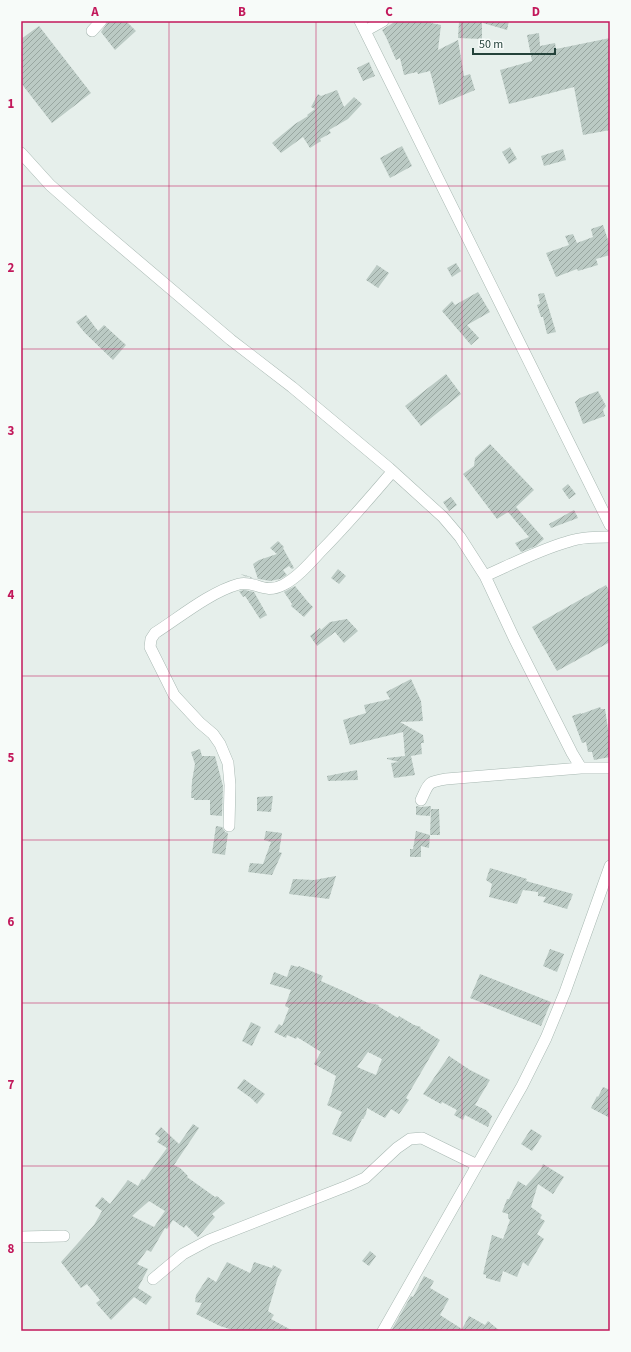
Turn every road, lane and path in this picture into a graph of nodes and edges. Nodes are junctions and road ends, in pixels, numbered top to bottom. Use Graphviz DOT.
graph roads {
  1 [pos="101,21"];
  2 [pos="360,21"];
  3 [pos="383,21"];
  4 [pos="92,31"];
  5 [pos="366,31"];
  6 [pos="21,152"];
  7 [pos="392,472"];
  8 [pos="610,525"];
  9 [pos="610,537"];
  10 [pos="485,576"];
  11 [pos="581,768"];
  12 [pos="610,768"];
  13 [pos="421,800"];
  14 [pos="228,826"];
  15 [pos="610,866"];
  16 [pos="477,1164"];
  17 [pos="64,1236"];
  18 [pos="21,1237"];
  19 [pos="153,1279"];
  20 [pos="383,1331"];
  1 -- 4 [label="street"];
  2 -- 5 [label="street"];
  3 -- 5 [label="street"];
  5 -- 8 [label="street"];
  6 -- 7 [label="street"];
  7 -- 10 [label="street"];
  7 -- 14 [label="street"];
  9 -- 10 [label="street"];
  10 -- 11 [label="street"];
  11 -- 12 [label="street"];
  11 -- 13 [label="street"];
  15 -- 16 [label="street"];
  16 -- 19 [label="street"];
  16 -- 20 [label="street"];
  17 -- 18 [label="street"];
}
